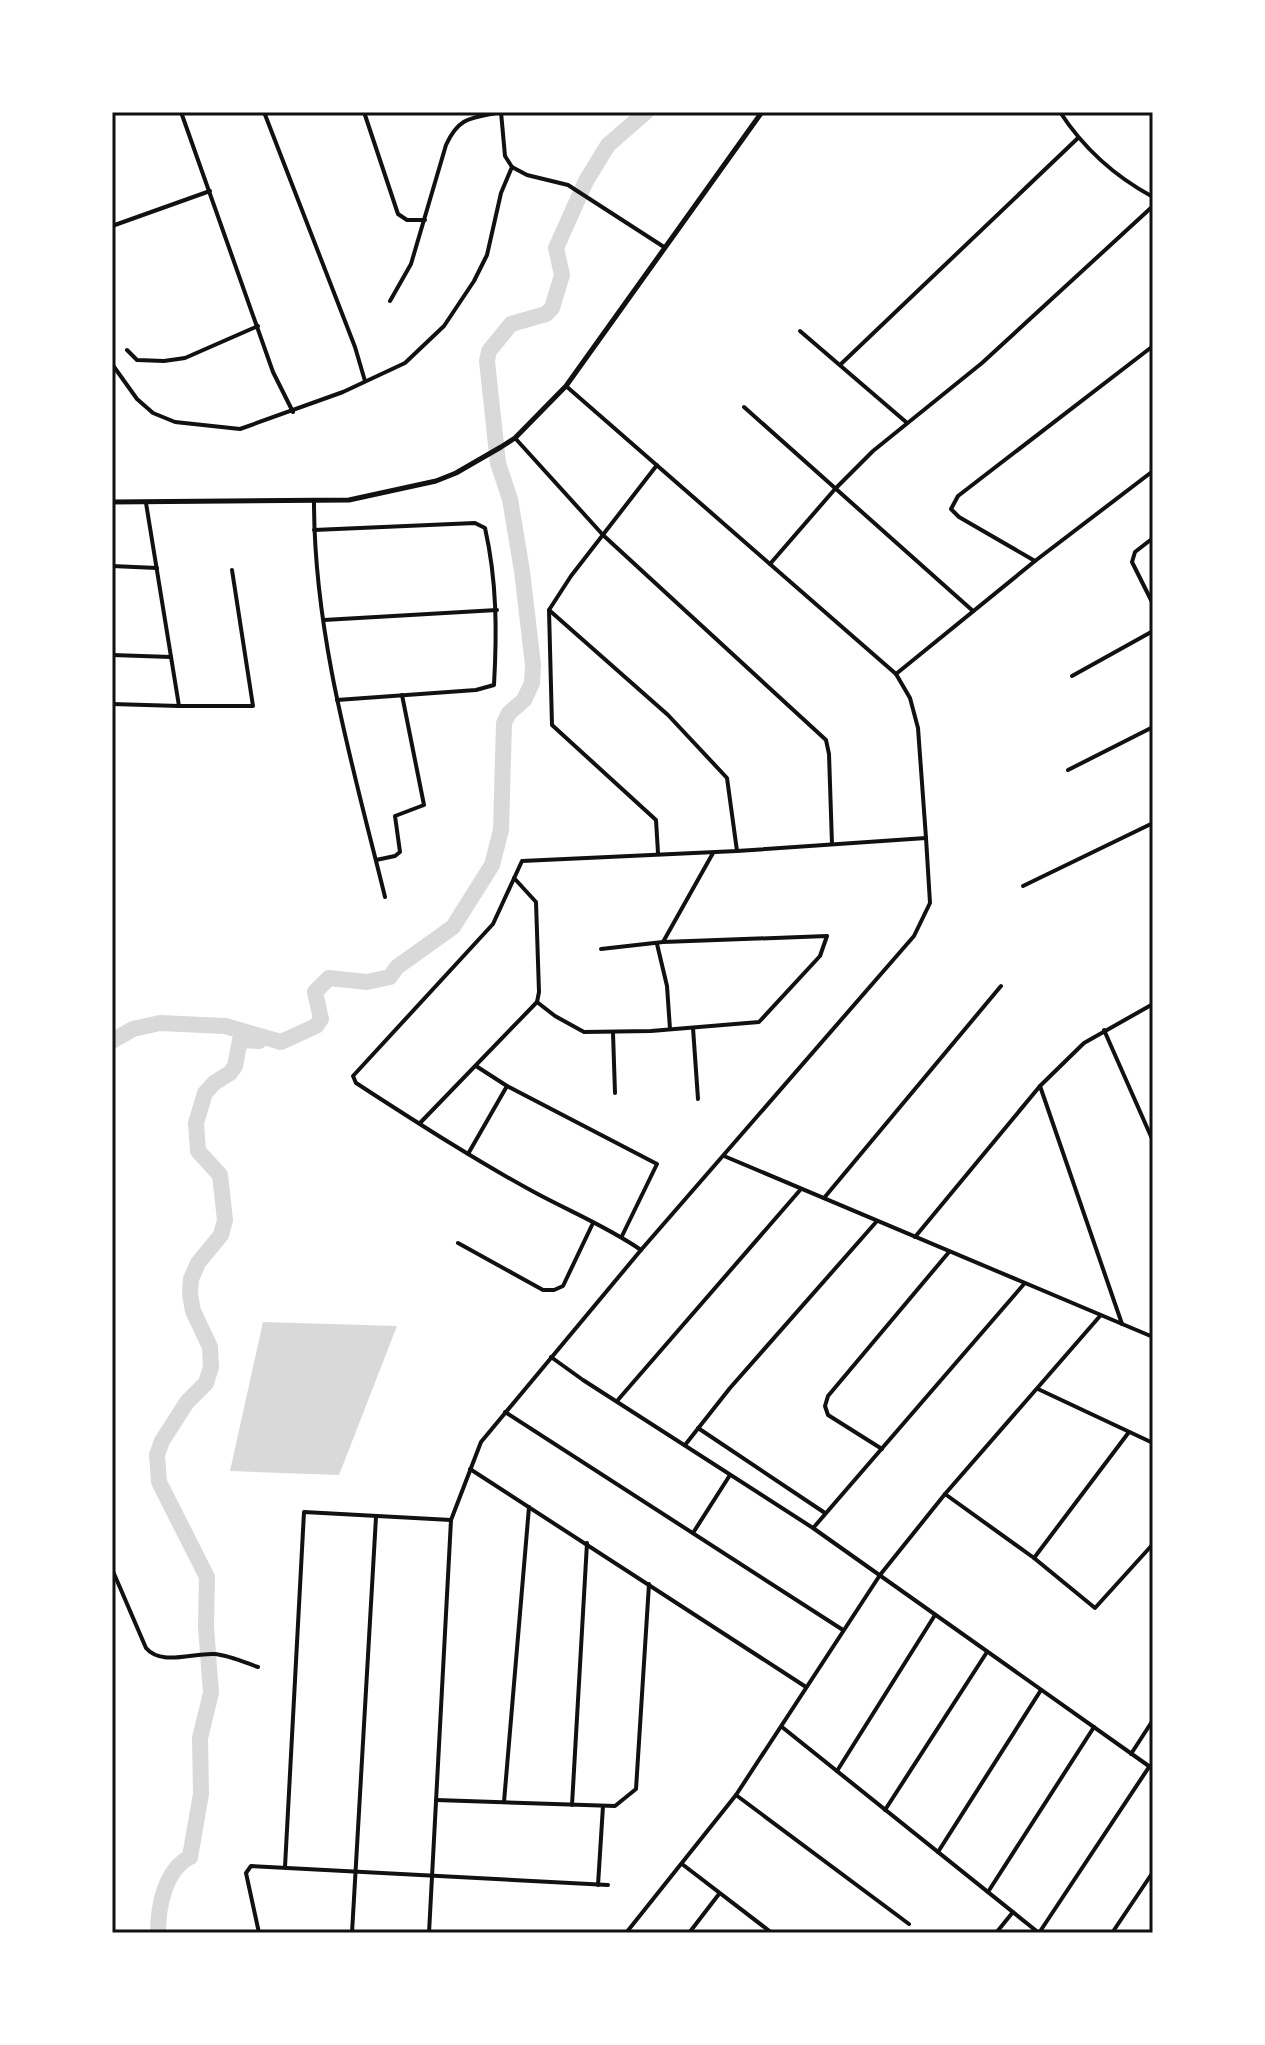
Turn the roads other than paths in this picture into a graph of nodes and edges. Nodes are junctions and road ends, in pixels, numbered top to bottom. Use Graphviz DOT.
graph roads {
  1 [pos="181,112"];
  2 [pos="264,112"];
  3 [pos="364,112"];
  4 [pos="501,112"];
  5 [pos="762,112"];
  6 [pos="1060,112"];
  7 [pos="1078,138"];
  8 [pos="512,167"];
  9 [pos="210,191"];
  10 [pos="1153,197"];
  11 [pos="1153,206"];
  12 [pos="425,220"];
  13 [pos="112,226"];
  14 [pos="664,247"];
  15 [pos="390,301"];
  16 [pos="258,326"];
  17 [pos="800,331"];
  18 [pos="1153,346"];
  19 [pos="127,350"];
  20 [pos="112,364"];
  21 [pos="841,364"];
  22 [pos="365,381"];
  23 [pos="566,386"];
  24 [pos="744,407"];
  25 [pos="293,412"];
  26 [pos="906,422"];
  27 [pos="515,438"];
  28 [pos="657,465"];
  29 [pos="1153,471"];
  30 [pos="835,489"];
  31 [pos="112,502"];
  32 [pos="314,502"];
  33 [pos="146,503"];
  34 [pos="314,530"];
  35 [pos="603,535"];
  36 [pos="1153,538"];
  37 [pos="1035,561"];
  38 [pos="769,564"];
  39 [pos="112,566"];
  40 [pos="157,568"];
  41 [pos="232,570"];
  42 [pos="1153,604"];
  43 [pos="497,610"];
  44 [pos="549,610"];
  45 [pos="973,611"];
  46 [pos="324,620"];
  47 [pos="1153,631"];
  48 [pos="112,655"];
  49 [pos="171,657"];
  50 [pos="896,674"];
  51 [pos="1072,676"];
  52 [pos="402,695"];
  53 [pos="337,700"];
  54 [pos="112,704"];
  55 [pos="179,706"];
  56 [pos="1153,727"];
  57 [pos="1068,770"];
  58 [pos="1153,823"];
  59 [pos="926,838"];
  60 [pos="832,844"];
  61 [pos="737,851"];
  62 [pos="658,853"];
  63 [pos="713,853"];
  64 [pos="376,860"];
  65 [pos="514,878"];
  66 [pos="1023,886"];
  67 [pos="385,897"];
  68 [pos="660,943"];
  69 [pos="601,949"];
  70 [pos="1001,986"];
  71 [pos="537,1002"];
  72 [pos="1153,1004"];
  73 [pos="693,1028"];
  74 [pos="670,1030"];
  75 [pos="1104,1030"];
  76 [pos="613,1033"];
  77 [pos="476,1066"];
  78 [pos="507,1086"];
  79 [pos="1040,1086"];
  80 [pos="615,1093"];
  81 [pos="698,1099"];
  82 [pos="420,1123"];
  83 [pos="1153,1141"];
  84 [pos="468,1154"];
  85 [pos="724,1156"];
  86 [pos="801,1189"];
  87 [pos="824,1198"];
  88 [pos="877,1221"];
  89 [pos="593,1223"];
  90 [pos="622,1236"];
  91 [pos="915,1237"];
  92 [pos="458,1243"];
  93 [pos="641,1250"];
  94 [pos="949,1252"];
  95 [pos="1024,1284"];
  96 [pos="1100,1316"];
  97 [pos="1122,1324"];
  98 [pos="1153,1337"];
  99 [pos="551,1357"];
  100 [pos="1038,1389"];
  101 [pos="617,1402"];
  102 [pos="505,1412"];
  103 [pos="698,1428"];
  104 [pos="1129,1432"];
  105 [pos="1153,1443"];
  106 [pos="685,1445"];
  107 [pos="882,1449"];
  108 [pos="470,1469"];
  109 [pos="730,1475"];
  110 [pos="945,1494"];
  111 [pos="529,1507"];
  112 [pos="825,1513"];
  113 [pos="376,1517"];
  114 [pos="451,1520"];
  115 [pos="813,1528"];
  116 [pos="693,1533"];
  117 [pos="587,1543"];
  118 [pos="1153,1544"];
  119 [pos="1034,1558"];
  120 [pos="112,1569"];
  121 [pos="880,1575"];
  122 [pos="649,1584"];
  123 [pos="935,1615"];
  124 [pos="843,1630"];
  125 [pos="987,1652"];
  126 [pos="258,1667"];
  127 [pos="806,1687"];
  128 [pos="1041,1690"];
  129 [pos="1153,1720"];
  130 [pos="782,1727"];
  131 [pos="1094,1727"];
  132 [pos="1131,1754"];
  133 [pos="1151,1768"];
  134 [pos="837,1771"];
  135 [pos="736,1795"];
  136 [pos="436,1800"];
  137 [pos="504,1802"];
  138 [pos="572,1805"];
  139 [pos="603,1806"];
  140 [pos="885,1810"];
  141 [pos="938,1852"];
  142 [pos="682,1864"];
  143 [pos="285,1867"];
  144 [pos="1153,1872"];
  145 [pos="355,1873"];
  146 [pos="432,1876"];
  147 [pos="598,1885"];
  148 [pos="608,1885"];
  149 [pos="988,1892"];
  150 [pos="719,1894"];
  151 [pos="1013,1912"];
  152 [pos="909,1924"];
  153 [pos="259,1933"];
  154 [pos="352,1933"];
  155 [pos="429,1933"];
  156 [pos="626,1933"];
  157 [pos="689,1933"];
  158 [pos="772,1933"];
  159 [pos="996,1933"];
  160 [pos="1039,1933"];
  161 [pos="1112,1933"];
  1 -- 9 [label="street"];
  2 -- 22 [label="street"];
  3 -- 12 [label="street"];
  4 -- 8 [label="street"];
  4 -- 12 [label="street"];
  5 -- 14 [label="street"];
  6 -- 7 [label="street"];
  7 -- 10 [label="street"];
  7 -- 21 [label="street"];
  8 -- 14 [label="street"];
  8 -- 22 [label="street"];
  9 -- 13 [label="street"];
  9 -- 16 [label="street"];
  11 -- 26 [label="street"];
  12 -- 15 [label="street"];
  14 -- 23 [label="street"];
  16 -- 19 [label="street"];
  16 -- 25 [label="street"];
  17 -- 21 [label="street"];
  18 -- 37 [label="street"];
  20 -- 25 [label="street"];
  21 -- 26 [label="street"];
  22 -- 25 [label="street"];
  23 -- 27 [label="street"];
  23 -- 28 [label="street"];
  24 -- 30 [label="street"];
  26 -- 30 [label="street"];
  27 -- 32 [label="street"];
  27 -- 35 [label="street"];
  28 -- 35 [label="street"];
  28 -- 38 [label="street"];
  29 -- 37 [label="street"];
  30 -- 38 [label="street"];
  30 -- 45 [label="street"];
  31 -- 33 [label="street"];
  32 -- 33 [label="street"];
  32 -- 34 [label="street"];
  33 -- 40 [label="street"];
  34 -- 43 [label="street"];
  34 -- 46 [label="street"];
  35 -- 44 [label="street"];
  35 -- 60 [label="street"];
  36 -- 42 [label="street"];
  37 -- 45 [label="street"];
  38 -- 50 [label="street"];
  39 -- 40 [label="street"];
  40 -- 49 [label="street"];
  41 -- 55 [label="street"];
  43 -- 46 [label="street"];
  43 -- 52 [label="street"];
  44 -- 61 [label="street"];
  44 -- 62 [label="street"];
  45 -- 50 [label="street"];
  46 -- 53 [label="street"];
  47 -- 51 [label="street"];
  48 -- 49 [label="street"];
  49 -- 55 [label="street"];
  50 -- 59 [label="street"];
  52 -- 53 [label="street"];
  52 -- 64 [label="street"];
  53 -- 64 [label="street"];
  54 -- 55 [label="street"];
  56 -- 57 [label="street"];
  58 -- 66 [label="street"];
  59 -- 60 [label="street"];
  59 -- 85 [label="street"];
  60 -- 61 [label="street"];
  61 -- 63 [label="street"];
  62 -- 63 [label="street"];
  62 -- 65 [label="street"];
  63 -- 68 [label="street"];
  64 -- 67 [label="street"];
  65 -- 71 [label="street"];
  65 -- 82 [label="street"];
  68 -- 69 [label="street"];
  68 -- 73 [label="street"];
  68 -- 74 [label="street"];
  70 -- 87 [label="street"];
  71 -- 76 [label="street"];
  71 -- 77 [label="street"];
  72 -- 75 [label="street"];
  73 -- 74 [label="street"];
  73 -- 81 [label="street"];
  74 -- 76 [label="street"];
  75 -- 79 [label="street"];
  75 -- 83 [label="street"];
  76 -- 80 [label="street"];
  77 -- 78 [label="street"];
  77 -- 82 [label="street"];
  78 -- 84 [label="street"];
  78 -- 90 [label="street"];
  79 -- 91 [label="street"];
  79 -- 97 [label="street"];
  82 -- 84 [label="street"];
  84 -- 89 [label="street"];
  85 -- 86 [label="street"];
  85 -- 93 [label="street"];
  86 -- 87 [label="street"];
  86 -- 101 [label="street"];
  87 -- 88 [label="street"];
  88 -- 91 [label="street"];
  88 -- 103 [label="street"];
  89 -- 90 [label="street"];
  89 -- 92 [label="street"];
  90 -- 93 [label="street"];
  91 -- 94 [label="street"];
  93 -- 99 [label="street"];
  94 -- 95 [label="street"];
  94 -- 107 [label="street"];
  95 -- 96 [label="street"];
  95 -- 107 [label="street"];
  96 -- 97 [label="street"];
  96 -- 100 [label="street"];
  97 -- 98 [label="street"];
  99 -- 101 [label="street"];
  99 -- 102 [label="street"];
  100 -- 104 [label="street"];
  100 -- 110 [label="street"];
  101 -- 106 [label="street"];
  102 -- 108 [label="street"];
  102 -- 116 [label="street"];
  103 -- 106 [label="street"];
  103 -- 112 [label="street"];
  104 -- 105 [label="street"];
  104 -- 119 [label="street"];
  106 -- 109 [label="street"];
  107 -- 112 [label="street"];
  108 -- 111 [label="street"];
  108 -- 114 [label="street"];
  109 -- 115 [label="street"];
  109 -- 116 [label="street"];
  110 -- 119 [label="street"];
  110 -- 121 [label="street"];
  111 -- 117 [label="street"];
  111 -- 137 [label="street"];
  112 -- 115 [label="street"];
  113 -- 114 [label="street"];
  113 -- 143 [label="street"];
  113 -- 145 [label="street"];
  114 -- 136 [label="street"];
  115 -- 121 [label="street"];
  116 -- 124 [label="street"];
  117 -- 122 [label="street"];
  117 -- 138 [label="street"];
  118 -- 119 [label="street"];
  120 -- 126 [label="street"];
  121 -- 123 [label="street"];
  121 -- 124 [label="street"];
  122 -- 127 [label="street"];
  122 -- 139 [label="street"];
  123 -- 125 [label="street"];
  123 -- 134 [label="street"];
  124 -- 127 [label="street"];
  125 -- 128 [label="street"];
  125 -- 140 [label="street"];
  127 -- 130 [label="street"];
  128 -- 131 [label="street"];
  128 -- 141 [label="street"];
  129 -- 132 [label="street"];
  130 -- 134 [label="street"];
  130 -- 135 [label="street"];
  131 -- 132 [label="street"];
  131 -- 149 [label="street"];
  132 -- 133 [label="street"];
  133 -- 160 [label="street"];
  134 -- 140 [label="street"];
  135 -- 142 [label="street"];
  135 -- 152 [label="street"];
  136 -- 137 [label="street"];
  136 -- 146 [label="street"];
  137 -- 138 [label="street"];
  138 -- 139 [label="street"];
  139 -- 147 [label="street"];
  140 -- 141 [label="street"];
  141 -- 149 [label="street"];
  142 -- 150 [label="street"];
  142 -- 156 [label="street"];
  143 -- 145 [label="street"];
  143 -- 153 [label="street"];
  144 -- 161 [label="street"];
  145 -- 146 [label="street"];
  145 -- 154 [label="street"];
  146 -- 147 [label="street"];
  146 -- 155 [label="street"];
  147 -- 148 [label="street"];
  149 -- 151 [label="street"];
  150 -- 157 [label="street"];
  150 -- 158 [label="street"];
  151 -- 159 [label="street"];
  151 -- 160 [label="street"];
}
